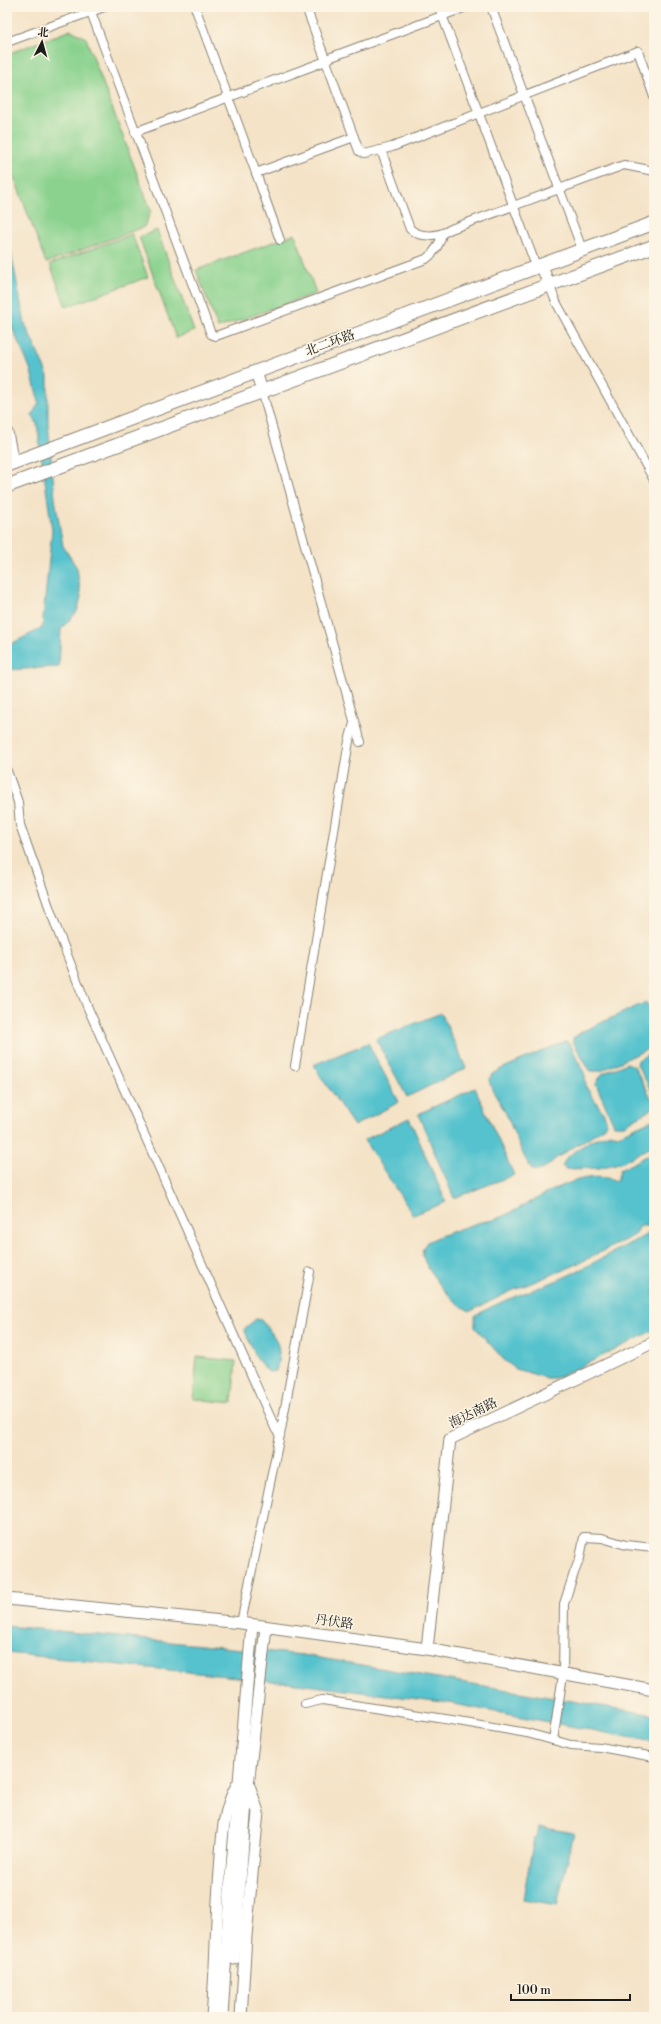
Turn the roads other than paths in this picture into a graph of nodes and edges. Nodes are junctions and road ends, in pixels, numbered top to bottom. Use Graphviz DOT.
graph roads {
  1 [pos="104,7"];
  2 [pos="195,7"];
  3 [pos="306,7"];
  4 [pos="439,7"];
  5 [pos="466,7"];
  6 [pos="491,7"];
  7 [pos="91,12"];
  8 [pos="442,16"];
  9 [pos="7,42"];
  10 [pos="326,60"];
  11 [pos="524,95"];
  12 [pos="654,96"];
  13 [pos="228,97"];
  14 [pos="479,113"];
  15 [pos="135,132"];
  16 [pos="354,137"];
  17 [pos="381,150"];
  18 [pos="654,171"];
  19 [pos="256,173"];
  20 [pos="559,188"];
  21 [pos="513,205"];
  22 [pos="654,222"];
  23 [pos="442,234"];
  24 [pos="280,240"];
  25 [pos="654,246"];
  26 [pos="582,249"];
  27 [pos="538,266"];
  28 [pos="549,284"];
  29 [pos="256,371"];
  30 [pos="262,391"];
  31 [pos="7,433"];
  32 [pos="10,464"];
  33 [pos="654,480"];
  34 [pos="7,486"];
  35 [pos="354,723"];
  36 [pos="360,742"];
  37 [pos="7,771"];
  38 [pos="295,1066"];
  39 [pos="310,1272"];
  40 [pos="654,1342"];
  41 [pos="280,1435"];
  42 [pos="654,1548"];
  43 [pos="7,1599"];
  44 [pos="246,1624"];
  45 [pos="266,1627"];
  46 [pos="427,1649"];
  47 [pos="563,1675"];
  48 [pos="654,1690"];
  49 [pos="305,1704"];
  50 [pos="553,1737"];
  51 [pos="654,1757"];
  52 [pos="244,1782"];
  53 [pos="212,2017"];
  54 [pos="222,2017"];
  55 [pos="230,2017"];
  56 [pos="241,2017"];
  1 -- 7 [label="street"];
  2 -- 13 [label="street"];
  3 -- 10 [label="street"];
  4 -- 8 [label="street"];
  5 -- 8 [label="street"];
  6 -- 11 [label="street"];
  7 -- 9 [label="street"];
  7 -- 15 [label="street"];
  8 -- 10 [label="street"];
  8 -- 14 [label="street"];
  10 -- 13 [label="street"];
  10 -- 16 [label="street"];
  11 -- 12 [label="street"];
  11 -- 14 [label="street"];
  11 -- 20 [label="street"];
  13 -- 15 [label="street"];
  13 -- 19 [label="street"];
  14 -- 17 [label="street"];
  14 -- 21 [label="street"];
  15 -- 23 [label="street"];
  16 -- 17 [label="street"];
  16 -- 19 [label="street"];
  17 -- 23 [label="street"];
  18 -- 20 [label="street"];
  19 -- 24 [label="street"];
  20 -- 21 [label="street"];
  20 -- 26 [label="street"];
  21 -- 23 [label="street"];
  21 -- 27 [label="street"];
  22 -- 26 [label="main road, 北二环路"];
  25 -- 28 [label="main road, 北二环路"];
  26 -- 27 [label="main road, 北二环路"];
  27 -- 28 [label="main road"];
  27 -- 29 [label="main road, 北二环路"];
  28 -- 30 [label="main road, 北二环路"];
  28 -- 33 [label="street"];
  29 -- 30 [label="main road"];
  29 -- 32 [label="main road, 北二环路"];
  30 -- 34 [label="main road, 北二环路"];
  30 -- 35 [label="street"];
  31 -- 32 [label="main road"];
  35 -- 36 [label="street"];
  35 -- 38 [label="street"];
  37 -- 41 [label="street"];
  39 -- 41 [label="street"];
  40 -- 46 [label="main road, 海达南路"];
  41 -- 44 [label="street"];
  42 -- 47 [label="street"];
  43 -- 44 [label="main road, 丹伏路"];
  44 -- 45 [label="main road, 丹伏路"];
  44 -- 52 [label="main road"];
  45 -- 46 [label="main road, 丹伏路"];
  45 -- 52 [label="main road"];
  46 -- 47 [label="main road, 丹伏路"];
  47 -- 48 [label="main road, 丹伏路"];
  47 -- 50 [label="street"];
  49 -- 50 [label="street"];
  50 -- 51 [label="street"];
  52 -- 53 [label="main road"];
  52 -- 54 [label="main road"];
  52 -- 55 [label="main road"];
  52 -- 56 [label="main road"];
}
